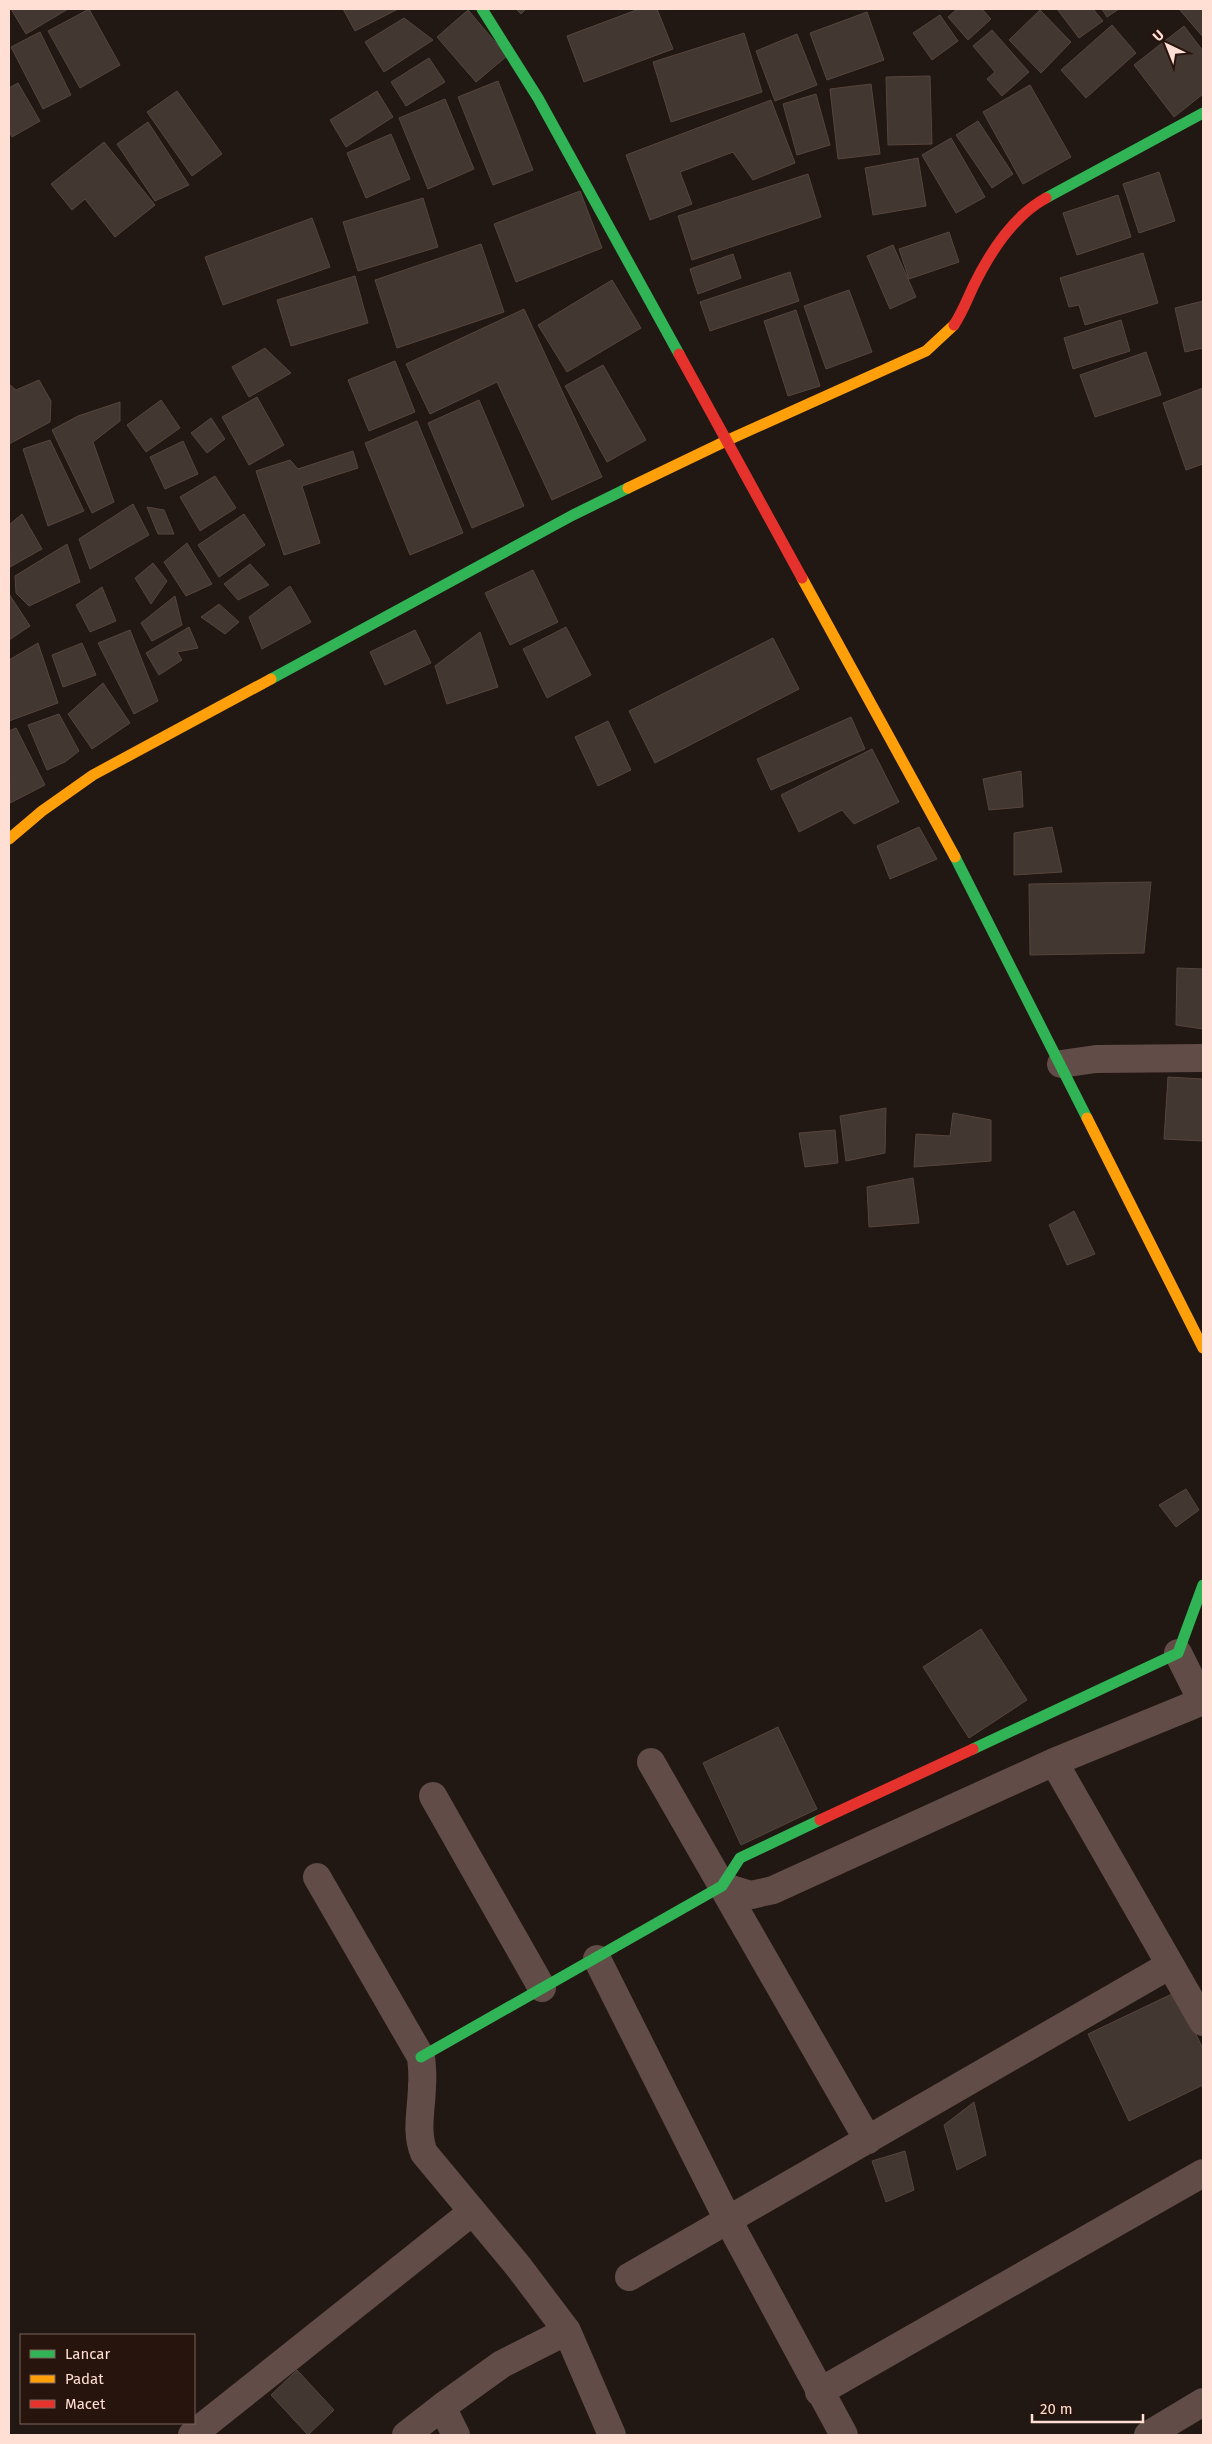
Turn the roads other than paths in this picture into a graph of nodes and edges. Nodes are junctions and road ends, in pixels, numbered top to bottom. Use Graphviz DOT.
graph roads {
  1 [pos="482,9"];
  2 [pos="1203,113"];
  3 [pos="728,440"];
  4 [pos="9,839"];
  5 [pos="1203,1058"];
  6 [pos="1061,1064"];
  7 [pos="1203,1348"];
  8 [pos="1203,1585"];
  9 [pos="1178,1653"];
  10 [pos="1203,1701"];
  11 [pos="651,1762"];
  12 [pos="1054,1762"];
  13 [pos="433,1796"];
  14 [pos="317,1878"];
  15 [pos="722,1886"];
  16 [pos="597,1959"];
  17 [pos="1170,1966"];
  18 [pos="542,1988"];
  19 [pos="1203,2022"];
  20 [pos="421,2057"];
  21 [pos="868,2140"];
  22 [pos="1203,2173"];
  23 [pos="472,2212"];
  24 [pos="728,2220"];
  25 [pos="629,2276"];
  26 [pos="567,2331"];
  27 [pos="819,2392"];
  28 [pos="1203,2402"];
  29 [pos="442,2407"];
  30 [pos="192,2435"];
  31 [pos="406,2435"];
  32 [pos="456,2435"];
  33 [pos="612,2435"];
  34 [pos="844,2435"];
  35 [pos="1148,2435"];
  1 -- 3 [label="street"];
  2 -- 3 [label="street"];
  3 -- 4 [label="street"];
  3 -- 6 [label="street"];
  5 -- 6 [label="street"];
  6 -- 7 [label="street"];
  8 -- 9 [label="street"];
  9 -- 10 [label="street"];
  9 -- 15 [label="street"];
  10 -- 12 [label="street"];
  11 -- 15 [label="street"];
  12 -- 15 [label="street"];
  12 -- 17 [label="street"];
  13 -- 18 [label="street"];
  14 -- 20 [label="street"];
  15 -- 16 [label="street"];
  15 -- 21 [label="street"];
  16 -- 18 [label="street"];
  16 -- 24 [label="street"];
  17 -- 19 [label="street"];
  17 -- 21 [label="street"];
  18 -- 20 [label="street"];
  20 -- 23 [label="street"];
  21 -- 24 [label="street"];
  22 -- 27 [label="street"];
  23 -- 26 [label="street"];
  23 -- 30 [label="street"];
  24 -- 25 [label="street"];
  24 -- 27 [label="street"];
  26 -- 29 [label="street"];
  26 -- 33 [label="street"];
  27 -- 34 [label="street"];
  28 -- 35 [label="street"];
  29 -- 31 [label="street"];
  29 -- 32 [label="street"];
}
